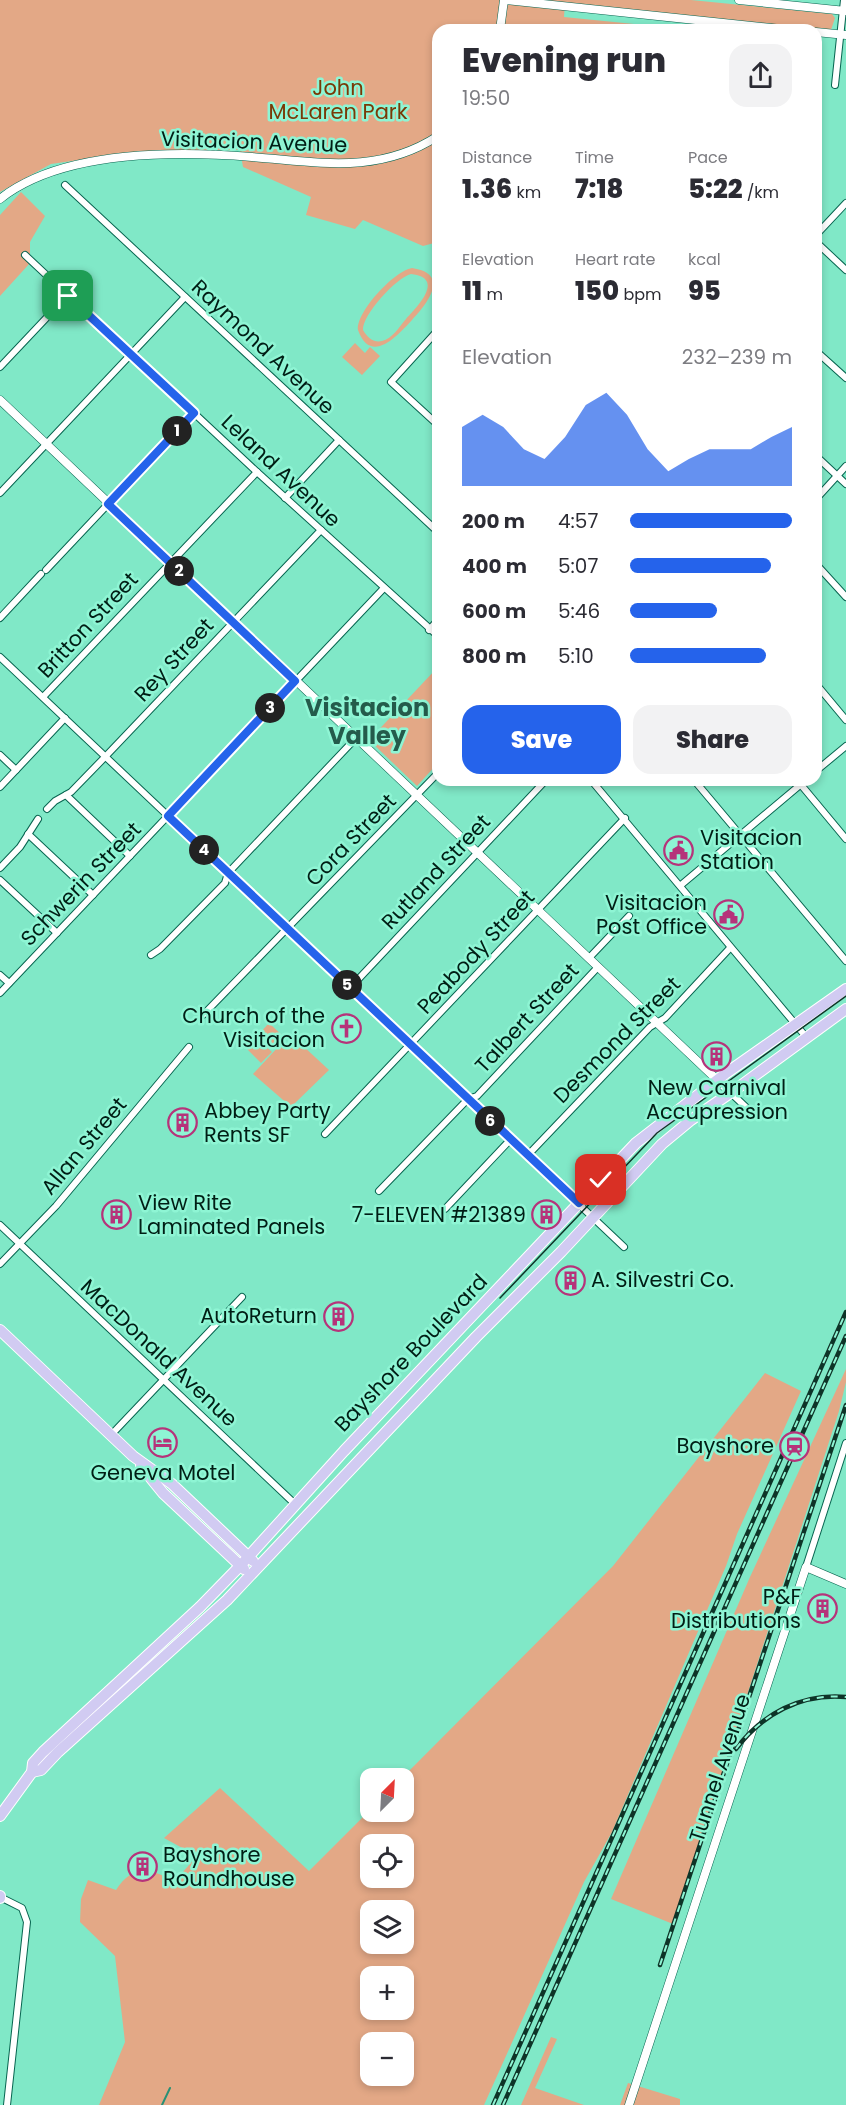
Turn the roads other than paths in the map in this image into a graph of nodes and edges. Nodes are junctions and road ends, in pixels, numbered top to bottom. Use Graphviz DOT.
graph roads {
  1 [pos="505,0"];
  2 [pos="739,0"];
  3 [pos="844,0"];
  4 [pos="753,1"];
  5 [pos="844,10"];
  6 [pos="501,24"];
  7 [pos="716,24"];
  8 [pos="822,33"];
  9 [pos="843,35"];
  10 [pos="835,85"];
  11 [pos="432,139"];
  12 [pos="65,185"];
  13 [pos="0,199"];
  14 [pos="846,203"];
  15 [pos="822,229"];
  16 [pos="822,248"];
  17 [pos="25,255"];
  18 [pos="846,270"];
  19 [pos="68,296"];
  20 [pos="184,297"];
  21 [pos="432,337"];
  22 [pos="131,355"];
  23 [pos="822,356"];
  24 [pos="0,367"];
  25 [pos="846,378"];
  26 [pos="0,400"];
  27 [pos="194,413"];
  28 [pos="432,419"];
  29 [pos="339,440"];
  30 [pos="46,444"];
  31 [pos="822,462"];
  32 [pos="846,466"];
  33 [pos="257,472"];
  34 [pos="837,476"];
  35 [pos="846,484"];
  36 [pos="822,492"];
  37 [pos="0,493"];
  38 [pos="285,498"];
  39 [pos="108,504"];
  40 [pos="432,526"];
  41 [pos="321,530"];
  42 [pos="171,563"];
  43 [pos="822,571"];
  44 [pos="384,588"];
  45 [pos="846,597"];
  46 [pos="0,618"];
  47 [pos="234,622"];
  48 [pos="432,627"];
  49 [pos="429,630"];
  50 [pos="432,632"];
  51 [pos="0,657"];
  52 [pos="295,681"];
  53 [pos="822,691"];
  54 [pos="43,698"];
  55 [pos="65,718"];
  56 [pos="846,720"];
  57 [pos="356,738"];
  58 [pos="846,746"];
  59 [pos="0,755"];
  60 [pos="105,757"];
  61 [pos="822,766"];
  62 [pos="16,770"];
  63 [pos="432,780"];
  64 [pos="540,786"];
  65 [pos="596,786"];
  66 [pos="699,786"];
  67 [pos="796,786"];
  68 [pos="804,786"];
  69 [pos="0,787"];
  70 [pos="66,795"];
  71 [pos="417,796"];
  72 [pos="47,809"];
  73 [pos="168,816"];
  74 [pos="625,818"];
  75 [pos="38,819"];
  76 [pos="28,834"];
  77 [pos="740,835"];
  78 [pos="846,838"];
  79 [pos="477,853"];
  80 [pos="130,856"];
  81 [pos="0,868"];
  82 [pos="228,873"];
  83 [pos="0,880"];
  84 [pos="681,885"];
  85 [pos="93,895"];
  86 [pos="538,910"];
  87 [pos="629,916"];
  88 [pos="286,927"];
  89 [pos="57,933"];
  90 [pos="730,948"];
  91 [pos="151,955"];
  92 [pos="589,958"];
  93 [pos="846,961"];
  94 [pos="597,967"];
  95 [pos="0,975"];
  96 [pos="9,983"];
  97 [pos="350,988"];
  98 [pos="846,989"];
  99 [pos="0,993"];
  100 [pos="846,1009"];
  101 [pos="203,1015"];
  102 [pos="658,1023"];
  103 [pos="797,1024"];
  104 [pos="807,1038"];
  105 [pos="410,1045"];
  106 [pos="189,1047"];
  107 [pos="718,1080"];
  108 [pos="731,1093"];
  109 [pos="468,1099"];
  110 [pos="751,1112"];
  111 [pos="325,1134"];
  112 [pos="510,1140"];
  113 [pos="527,1156"];
  114 [pos="379,1191"];
  115 [pos="579,1203"];
  116 [pos="445,1209"];
  117 [pos="593,1217"];
  118 [pos="0,1226"];
  119 [pos="19,1244"];
  120 [pos="624,1247"];
  121 [pos="0,1264"];
  122 [pos="242,1298"];
  123 [pos="0,1330"];
  124 [pos="164,1380"];
  125 [pos="111,1435"];
  126 [pos="846,1443"];
  127 [pos="133,1456"];
  128 [pos="296,1505"];
  129 [pos="249,1557"];
  130 [pos="240,1566"];
  131 [pos="259,1567"];
  132 [pos="806,1567"];
  133 [pos="251,1576"];
  134 [pos="846,1584"];
  135 [pos="32,1772"];
  136 [pos="0,1816"];
  137 [pos="0,1897"];
  138 [pos="7,2105"];
  139 [pos="629,2105"];
  1 -- 6 [label="street"];
  1 -- 7 [label="street"];
  2 -- 4 [label="street"];
  3 -- 5 [label="street"];
  4 -- 5 [label="street"];
  5 -- 9 [label="street"];
  8 -- 9 [label="street"];
  9 -- 10 [label="street"];
  11 -- 13 [label="street, Visitacion Avenue"];
  12 -- 20 [label="street, Raymond Avenue"];
  14 -- 15 [label="street"];
  16 -- 18 [label="street"];
  17 -- 19 [label="street, Leland Avenue"];
  19 -- 22 [label="street, Leland Avenue"];
  19 -- 24 [label="street"];
  20 -- 22 [label="street"];
  20 -- 29 [label="street, Raymond Avenue"];
  21 -- 28 [label="street"];
  22 -- 27 [label="street, Leland Avenue"];
  22 -- 30 [label="street"];
  23 -- 25 [label="street"];
  26 -- 30 [label="street"];
  27 -- 33 [label="street, Leland Avenue"];
  27 -- 39 [label="street"];
  29 -- 38 [label="street"];
  29 -- 40 [label="street, Raymond Avenue"];
  30 -- 37 [label="street"];
  30 -- 39 [label="street"];
  31 -- 34 [label="street"];
  32 -- 34 [label="street"];
  33 -- 38 [label="street, Leland Avenue"];
  33 -- 42 [label="street, Britton Street"];
  34 -- 35 [label="street"];
  34 -- 36 [label="street"];
  38 -- 41 [label="street, Leland Avenue"];
  39 -- 42 [label="street"];
  39 -- 46 [label="street"];
  41 -- 44 [label="street, Leland Avenue"];
  41 -- 47 [label="street, Rey Street"];
  42 -- 47 [label="street"];
  42 -- 54 [label="street, Britton Street"];
  43 -- 45 [label="street"];
  44 -- 49 [label="street, Leland Avenue"];
  44 -- 52 [label="street, Schwerin Street"];
  47 -- 52 [label="street"];
  47 -- 60 [label="street, Rey Street"];
  48 -- 49 [label="street"];
  49 -- 50 [label="street, Leland Avenue"];
  51 -- 54 [label="street"];
  52 -- 57 [label="street"];
  52 -- 73 [label="street, Schwerin Street"];
  53 -- 56 [label="street"];
  54 -- 55 [label="street"];
  55 -- 60 [label="street"];
  55 -- 62 [label="street"];
  57 -- 71 [label="street"];
  57 -- 82 [label="street"];
  58 -- 61 [label="street"];
  59 -- 62 [label="street"];
  60 -- 70 [label="street, Rey Street"];
  60 -- 73 [label="street"];
  62 -- 69 [label="street"];
  63 -- 71 [label="street, Cora Street"];
  64 -- 79 [label="street, Rutland Street"];
  65 -- 74 [label="street"];
  66 -- 77 [label="street"];
  67 -- 77 [label="street"];
  68 -- 78 [label="street"];
  70 -- 72 [label="street, Rey Street"];
  70 -- 80 [label="street"];
  71 -- 79 [label="street"];
  71 -- 88 [label="street, Cora Street"];
  73 -- 80 [label="street, Schwerin Street"];
  73 -- 82 [label="street"];
  74 -- 84 [label="street"];
  74 -- 86 [label="street, Peabody Street"];
  75 -- 76 [label="street"];
  76 -- 81 [label="street"];
  76 -- 85 [label="street"];
  77 -- 84 [label="street"];
  77 -- 93 [label="street"];
  79 -- 86 [label="street"];
  79 -- 97 [label="street, Rutland Street"];
  80 -- 85 [label="street, Schwerin Street"];
  82 -- 88 [label="street"];
  82 -- 91 [label="street"];
  83 -- 89 [label="street"];
  84 -- 90 [label="street"];
  85 -- 89 [label="street, Schwerin Street"];
  86 -- 92 [label="street"];
  86 -- 105 [label="street, Peabody Street"];
  87 -- 92 [label="street, Talbert Street"];
  88 -- 97 [label="street"];
  88 -- 101 [label="street, Cora Street"];
  89 -- 96 [label="street, Schwerin Street"];
  90 -- 102 [label="street, Desmond Street"];
  90 -- 103 [label="street"];
  92 -- 94 [label="street"];
  94 -- 102 [label="street"];
  94 -- 109 [label="street, Talbert Street"];
  95 -- 96 [label="street"];
  96 -- 99 [label="street, Schwerin Street"];
  97 -- 105 [label="street"];
  98 -- 103 [label="main road, Bayshore Boulevard"];
  100 -- 104 [label="main road, Bayshore Boulevard"];
  102 -- 107 [label="street"];
  102 -- 113 [label="street, Desmond Street"];
  103 -- 104 [label="street"];
  103 -- 107 [label="main road, Bayshore Boulevard"];
  104 -- 108 [label="main road, Bayshore Boulevard"];
  105 -- 109 [label="street"];
  105 -- 111 [label="street, Peabody Street"];
  106 -- 119 [label="street, Allan Street"];
  107 -- 108 [label="street"];
  107 -- 115 [label="main road, Bayshore Boulevard"];
  108 -- 110 [label="street"];
  108 -- 117 [label="main road, Bayshore Boulevard"];
  109 -- 112 [label="street"];
  109 -- 114 [label="street, Talbert Street"];
  112 -- 113 [label="street"];
  112 -- 116 [label="street"];
  113 -- 115 [label="street"];
  115 -- 117 [label="street"];
  115 -- 128 [label="main road, Bayshore Boulevard"];
  117 -- 120 [label="street"];
  117 -- 131 [label="main road, Bayshore Boulevard"];
  118 -- 119 [label="street, MacDonald Avenue"];
  119 -- 121 [label="street, Allan Street"];
  119 -- 124 [label="street, MacDonald Avenue"];
  122 -- 124 [label="street"];
  123 -- 125 [label="main road"];
  124 -- 125 [label="street"];
  124 -- 128 [label="street, MacDonald Avenue"];
  125 -- 127 [label="main road"];
  126 -- 132 [label="street, Tunnel Avenue"];
  127 -- 129 [label="main road"];
  127 -- 130 [label="main road"];
  128 -- 129 [label="main road, Bayshore Boulevard"];
  129 -- 130 [label="main road, Bayshore Boulevard"];
  129 -- 131 [label="main road"];
  130 -- 133 [label="main road"];
  130 -- 135 [label="main road, Bayshore Boulevard"];
  131 -- 133 [label="main road, Bayshore Boulevard"];
  132 -- 134 [label="street"];
  132 -- 139 [label="street, Tunnel Avenue"];
  133 -- 135 [label="main road, Bayshore Boulevard"];
  135 -- 136 [label="main road, Bayshore Boulevard"];
  137 -- 138 [label="street"];
}
